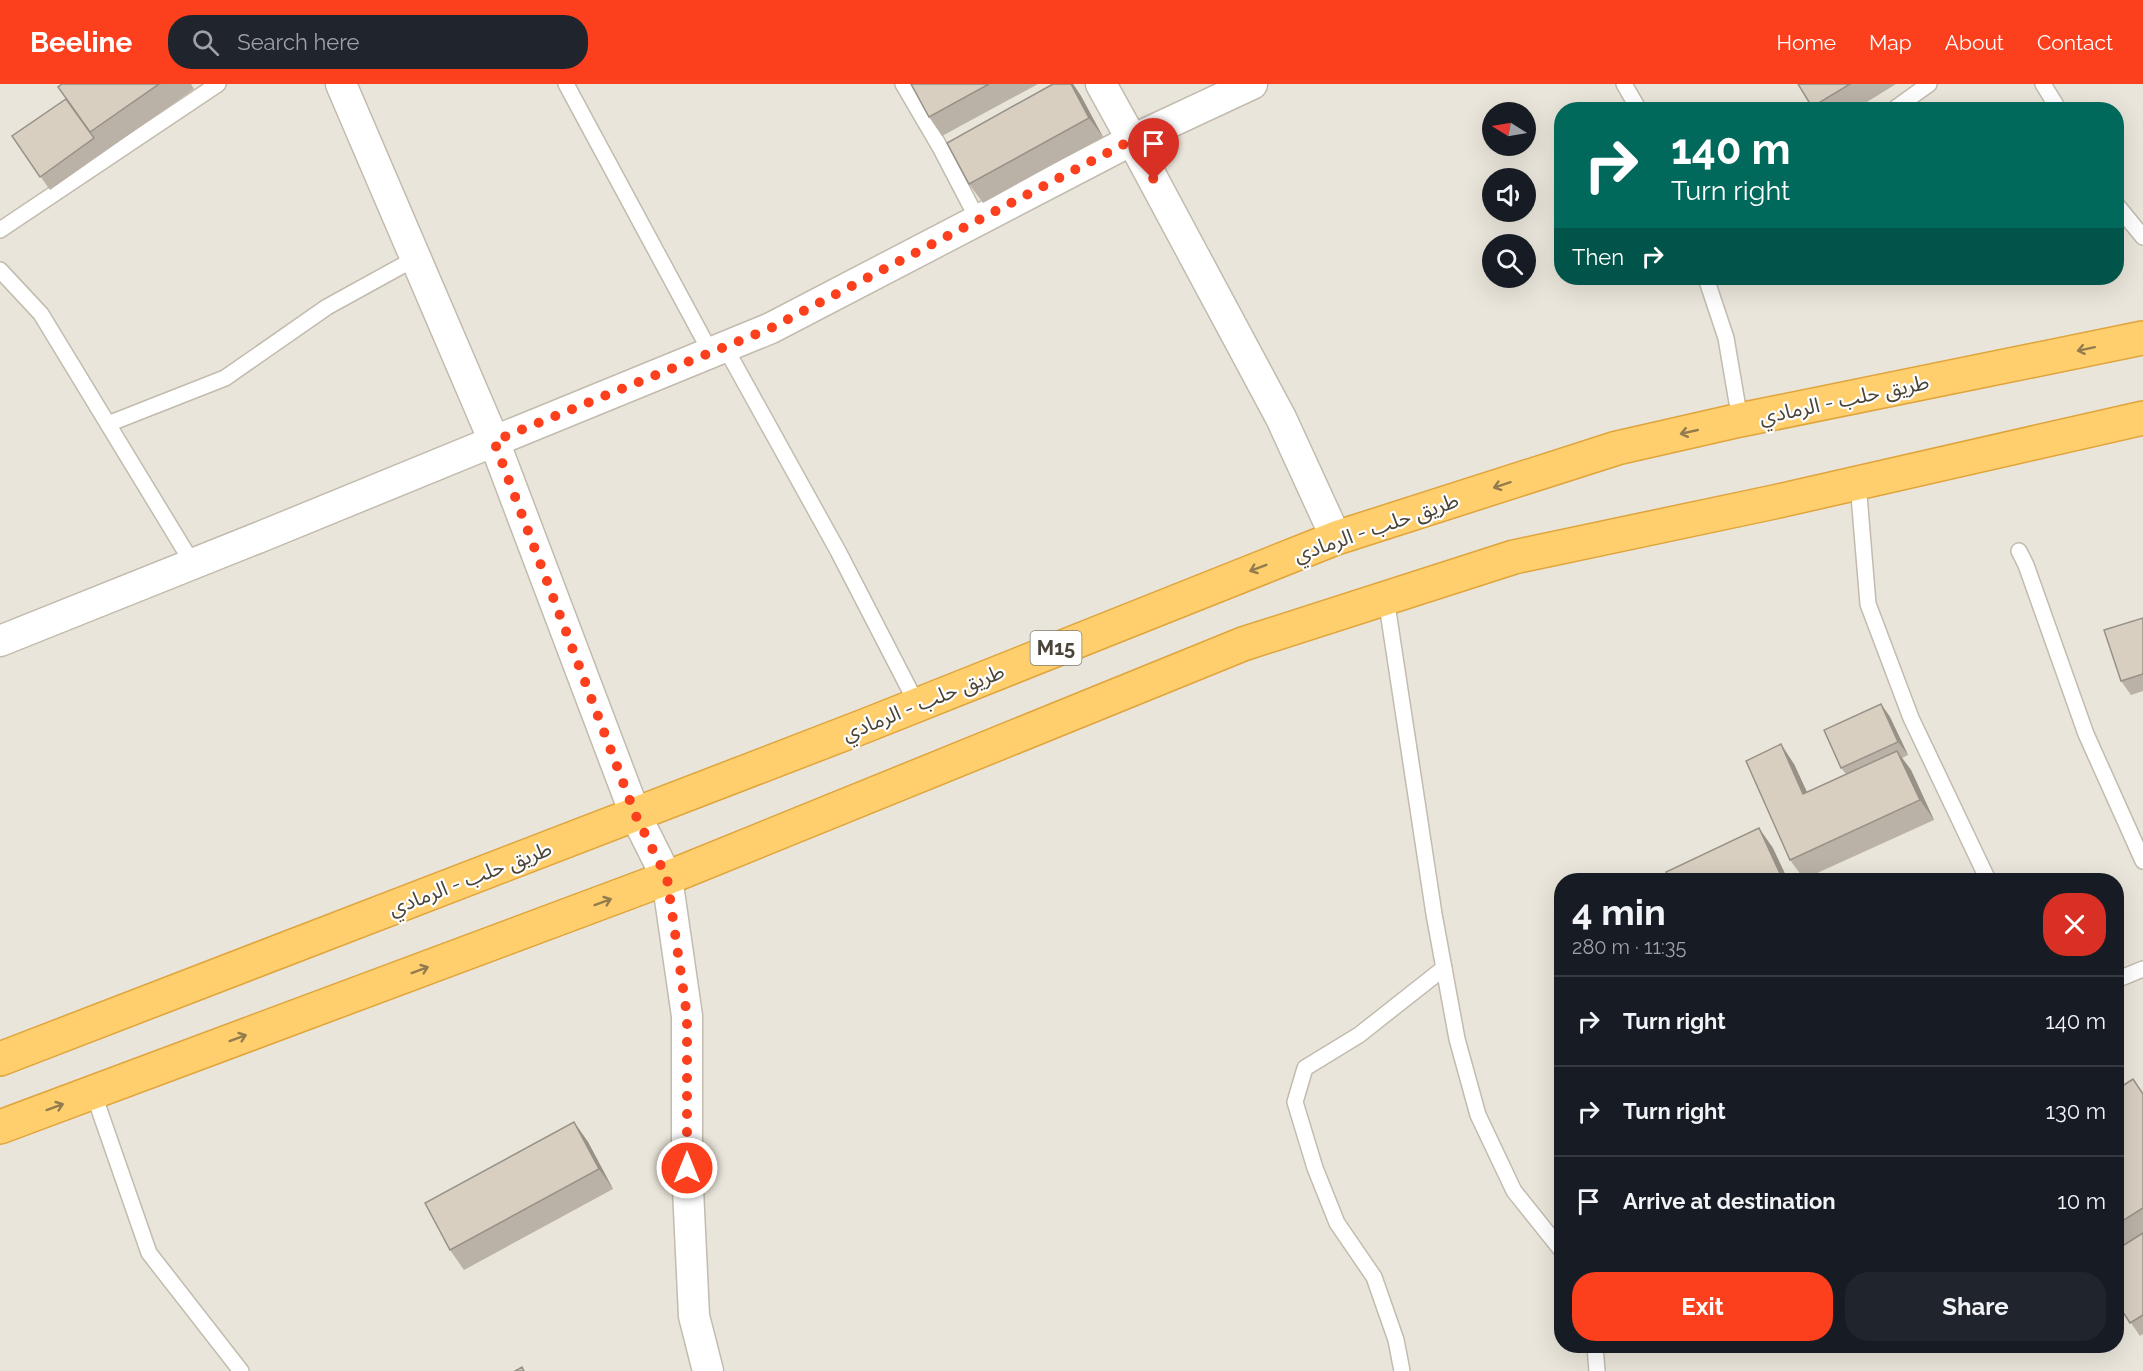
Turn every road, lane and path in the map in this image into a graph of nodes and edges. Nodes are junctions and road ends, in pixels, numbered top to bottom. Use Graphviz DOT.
graph roads {
  1 [pos="341,84"];
  2 [pos="566,84"];
  3 [pos="903,84"];
  4 [pos="1101,84"];
  5 [pos="1252,84"];
  6 [pos="1624,84"];
  7 [pos="1929,84"];
  8 [pos="2043,84"];
  9 [pos="216,85"];
  10 [pos="1634,102"];
  11 [pos="1904,102"];
  12 [pos="2054,102"];
  13 [pos="1132,140"];
  14 [pos="2124,214"];
  15 [pos="978,220"];
  16 [pos="0,230"];
  17 [pos="2143,237"];
  18 [pos="416,258"];
  19 [pos="0,270"];
  20 [pos="1708,285"];
  21 [pos="2143,338"];
  22 [pos="718,350"];
  23 [pos="2143,418"];
  24 [pos="1740,420"];
  25 [pos="108,424"];
  26 [pos="494,441"];
  27 [pos="1858,483"];
  28 [pos="1336,538"];
  29 [pos="2019,551"];
  30 [pos="193,564"];
  31 [pos="1386,598"];
  32 [pos="0,641"];
  33 [pos="916,704"];
  34 [pos="635,814"];
  35 [pos="2143,861"];
  36 [pos="1985,873"];
  37 [pos="667,878"];
  38 [pos="1444,968"];
  39 [pos="2143,969"];
  40 [pos="2124,977"];
  41 [pos="0,1059"];
  42 [pos="93,1092"];
  43 [pos="0,1127"];
  44 [pos="1554,1241"];
  45 [pos="1596,1353"];
  46 [pos="241,1371"];
  47 [pos="708,1371"];
  48 [pos="1402,1371"];
  49 [pos="1597,1371"];
  1 -- 18 [label="street"];
  2 -- 22 [label="lane"];
  3 -- 15 [label="lane"];
  4 -- 13 [label="street"];
  5 -- 13 [label="street"];
  6 -- 10 [label="lane"];
  7 -- 11 [label="lane"];
  8 -- 12 [label="lane"];
  9 -- 16 [label="lane"];
  13 -- 15 [label="street"];
  13 -- 28 [label="street"];
  14 -- 17 [label="lane"];
  15 -- 22 [label="street"];
  18 -- 25 [label="lane"];
  18 -- 26 [label="street"];
  19 -- 25 [label="lane"];
  20 -- 24 [label="lane"];
  21 -- 24 [label="highway, طريق حلب - الرمادي / M15, one-way"];
  22 -- 26 [label="street"];
  22 -- 33 [label="lane"];
  23 -- 27 [label="highway"];
  24 -- 28 [label="highway, طريق حلب - الرمادي / M15, one-way"];
  25 -- 30 [label="lane"];
  26 -- 30 [label="street"];
  26 -- 34 [label="street"];
  27 -- 31 [label="highway"];
  27 -- 36 [label="lane"];
  28 -- 33 [label="highway, طريق حلب - الرمادي / M15, one-way"];
  29 -- 35 [label="lane"];
  30 -- 32 [label="street"];
  31 -- 37 [label="highway"];
  31 -- 38 [label="lane"];
  33 -- 34 [label="highway, طريق حلب - الرمادي / M15"];
  34 -- 37 [label="street"];
  34 -- 41 [label="highway, طريق حلب - الرمادي / M15"];
  42 -- 37 [label="highway, one-way"];
  37 -- 47 [label="street"];
  38 -- 44 [label="lane"];
  38 -- 48 [label="lane"];
  39 -- 40 [label="lane"];
  43 -- 42 [label="highway, one-way"];
  42 -- 46 [label="lane"];
  45 -- 49 [label="lane"];
}
